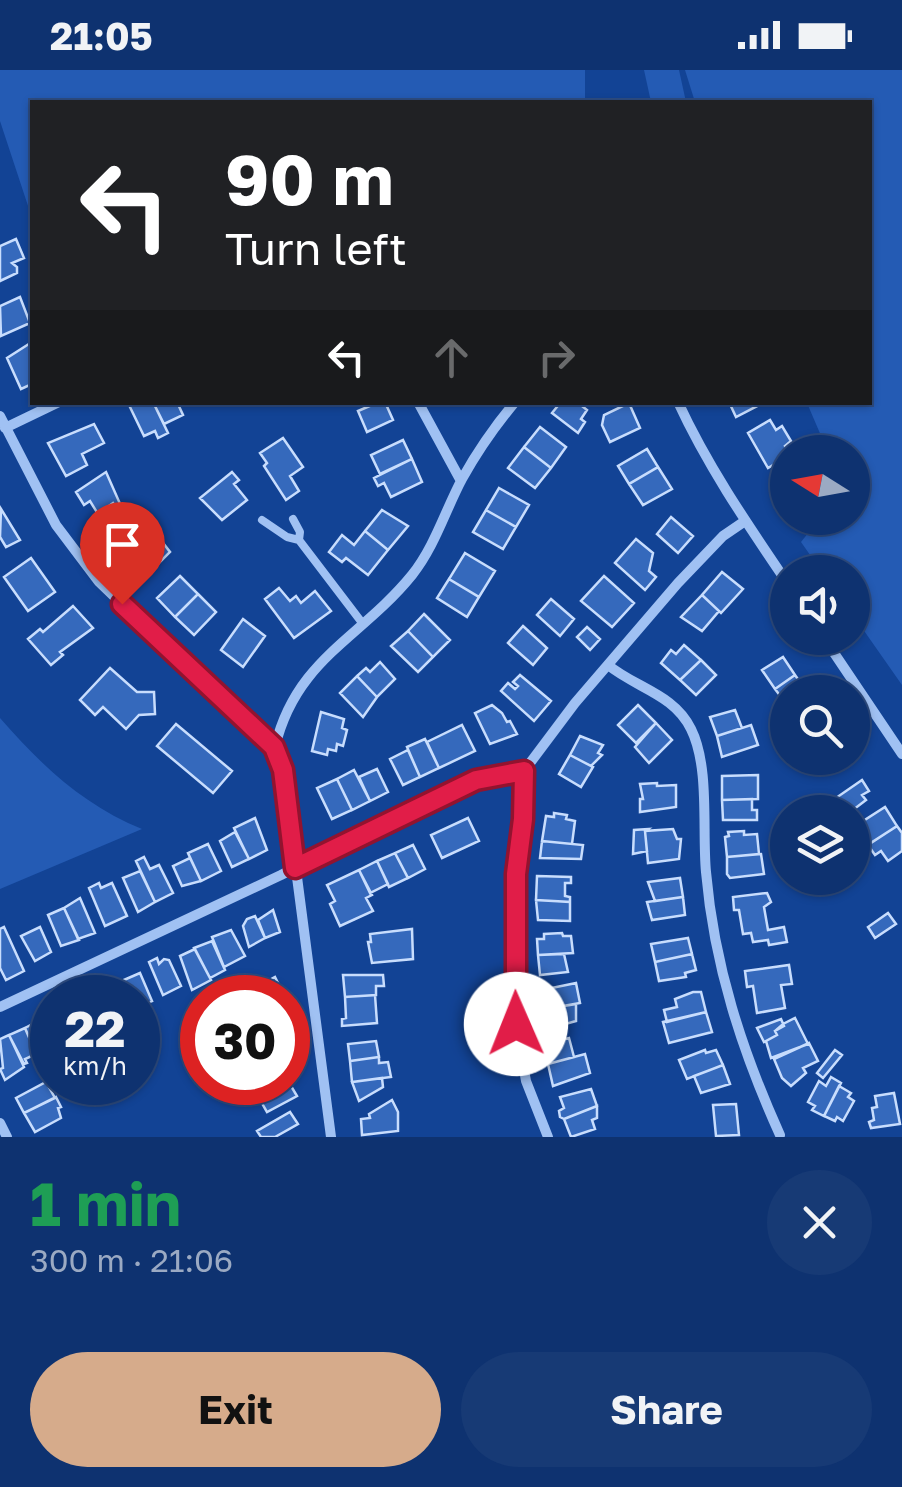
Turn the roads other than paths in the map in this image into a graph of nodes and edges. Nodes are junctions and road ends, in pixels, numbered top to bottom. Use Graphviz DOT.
graph roads {
  1 [pos="53,405"];
  2 [pos="420,405"];
  3 [pos="512,405"];
  4 [pos="679,405"];
  5 [pos="0,416"];
  6 [pos="6,428"];
  7 [pos="461,481"];
  8 [pos="293,519"];
  9 [pos="262,520"];
  10 [pos="745,521"];
  11 [pos="299,540"];
  12 [pos="770,558"];
  13 [pos="363,624"];
  14 [pos="835,655"];
  15 [pos="608,665"];
  16 [pos="274,747"];
  17 [pos="902,754"];
  18 [pos="524,771"];
  19 [pos="295,868"];
  20 [pos="0,1007"];
  21 [pos="0,1123"];
  22 [pos="783,1136"];
  23 [pos="6,1137"];
  24 [pos="331,1137"];
  25 [pos="548,1137"];
  1 -- 6 [label="street"];
  2 -- 7 [label="street"];
  3 -- 7 [label="street"];
  4 -- 10 [label="street"];
  5 -- 6 [label="street"];
  6 -- 16 [label="street"];
  7 -- 13 [label="street"];
  8 -- 11 [label="lane"];
  9 -- 11 [label="lane"];
  10 -- 12 [label="street"];
  10 -- 15 [label="street"];
  11 -- 13 [label="lane"];
  13 -- 16 [label="street"];
  14 -- 17 [label="street"];
  15 -- 18 [label="street"];
  15 -- 22 [label="street"];
  16 -- 19 [label="street"];
  18 -- 19 [label="street"];
  18 -- 25 [label="street"];
  19 -- 20 [label="street"];
  19 -- 24 [label="street"];
  21 -- 23 [label="street"];
}
